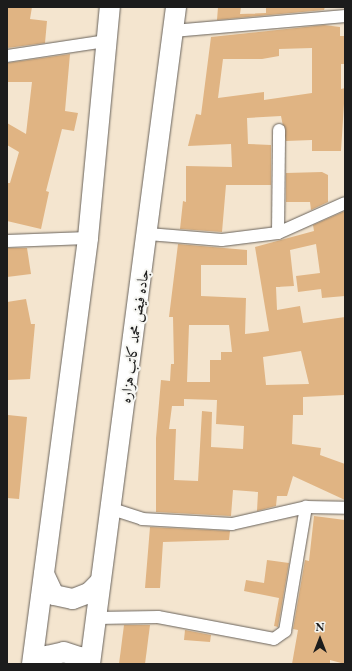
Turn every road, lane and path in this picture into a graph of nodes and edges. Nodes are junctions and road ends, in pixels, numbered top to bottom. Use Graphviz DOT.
graph roads {
  1 [pos="110,7"];
  2 [pos="176,7"];
  3 [pos="345,16"];
  4 [pos="173,31"];
  5 [pos="106,40"];
  6 [pos="7,56"];
  7 [pos="279,130"];
  8 [pos="345,203"];
  9 [pos="278,233"];
  10 [pos="148,234"];
  11 [pos="88,238"];
  12 [pos="7,241"];
  13 [pos="306,507"];
  14 [pos="110,508"];
  15 [pos="345,508"];
  16 [pos="44,574"];
  17 [pos="100,582"];
  18 [pos="96,618"];
  19 [pos="32,664"];
  20 [pos="40,664"];
  21 [pos="83,664"];
  22 [pos="90,664"];
  1 -- 5 [label="main road"];
  2 -- 4 [label="main road, جاده فیض محمد کاتب هزاره"];
  3 -- 4 [label="street"];
  4 -- 10 [label="main road, جاده فیض محمد کاتب هزاره"];
  5 -- 6 [label="street"];
  5 -- 11 [label="main road"];
  7 -- 9 [label="street"];
  8 -- 9 [label="street"];
  9 -- 10 [label="street"];
  10 -- 14 [label="main road, جاده فیض محمد کاتب هزاره"];
  11 -- 12 [label="street"];
  11 -- 16 [label="main road"];
  13 -- 14 [label="street"];
  13 -- 15 [label="street"];
  13 -- 18 [label="street"];
  14 -- 17 [label="main road, جاده فیض محمد کاتب هزاره"];
  16 -- 17 [label="main road"];
  16 -- 19 [label="main road"];
  17 -- 18 [label="main road, جاده فیض محمد کاتب هزاره"];
  18 -- 22 [label="main road, جاده فیض محمد کاتب هزاره"];
  20 -- 21 [label="main road"];
}
